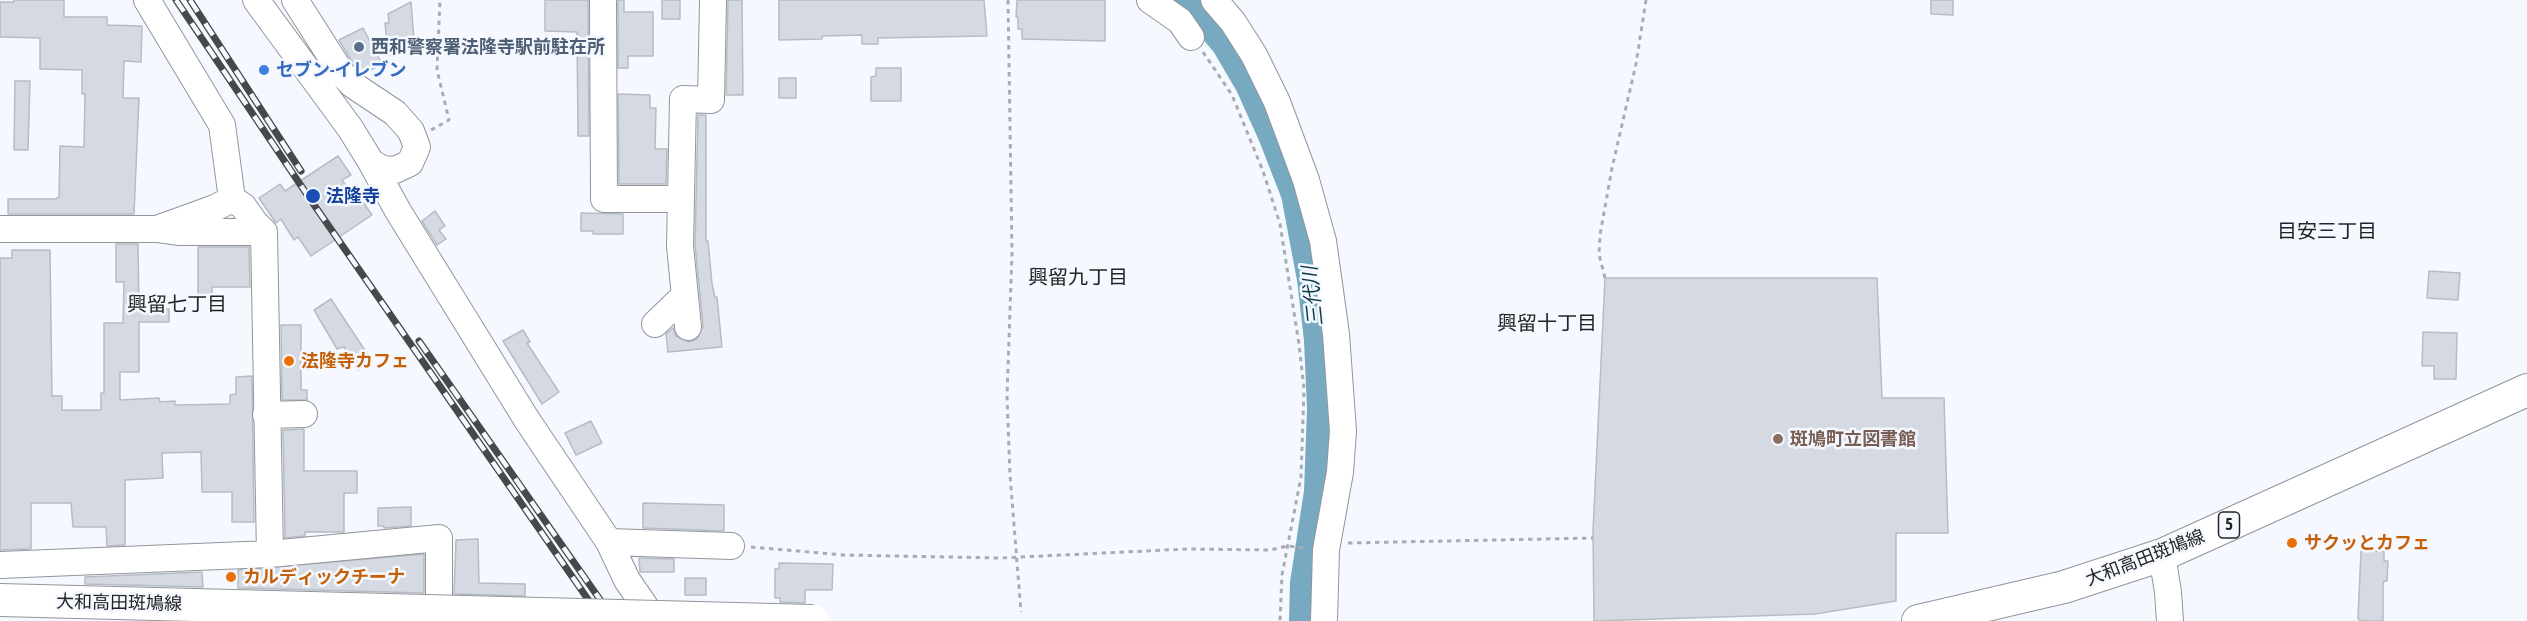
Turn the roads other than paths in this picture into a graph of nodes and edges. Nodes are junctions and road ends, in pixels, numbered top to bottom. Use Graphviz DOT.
graph roads {
  1 [pos="147,0"];
  2 [pos="256,0"];
  3 [pos="295,0"];
  4 [pos="603,0"];
  5 [pos="713,0"];
  6 [pos="1150,0"];
  7 [pos="1214,0"];
  8 [pos="1191,37"];
  9 [pos="371,162"];
  10 [pos="232,199"];
  11 [pos="681,199"];
  12 [pos="0,229"];
  13 [pos="156,229"];
  14 [pos="264,232"];
  15 [pos="685,296"];
  16 [pos="656,324"];
  17 [pos="688,327"];
  18 [pos="2527,390"];
  19 [pos="304,414"];
  20 [pos="266,415"];
  21 [pos="609,542"];
  22 [pos="731,546"];
  23 [pos="270,554"];
  24 [pos="2162,555"];
  25 [pos="0,565"];
  26 [pos="0,600"];
  27 [pos="439,621"];
  28 [pos="655,621"];
  29 [pos="813,621"];
  30 [pos="1324,621"];
  31 [pos="1918,621"];
  32 [pos="2170,621"];
  1 -- 10 [label="street"];
  2 -- 9 [label="street"];
  3 -- 9 [label="street"];
  4 -- 11 [label="street"];
  5 -- 11 [label="street"];
  6 -- 8 [label="street"];
  7 -- 30 [label="street"];
  9 -- 21 [label="street"];
  10 -- 13 [label="street"];
  10 -- 14 [label="street"];
  11 -- 15 [label="street"];
  12 -- 13 [label="street"];
  13 -- 14 [label="street"];
  14 -- 20 [label="street"];
  15 -- 16 [label="street"];
  15 -- 17 [label="street"];
  18 -- 24 [label="main road, 大和高田斑鳩線 / 5"];
  19 -- 20 [label="street"];
  20 -- 23 [label="street"];
  21 -- 22 [label="street"];
  21 -- 28 [label="street"];
  23 -- 25 [label="street"];
  23 -- 27 [label="street"];
  24 -- 31 [label="main road, 大和高田斑鳩線 / 5"];
  24 -- 32 [label="street"];
  26 -- 29 [label="main road, 大和高田斑鳩線, bridge"];
}
